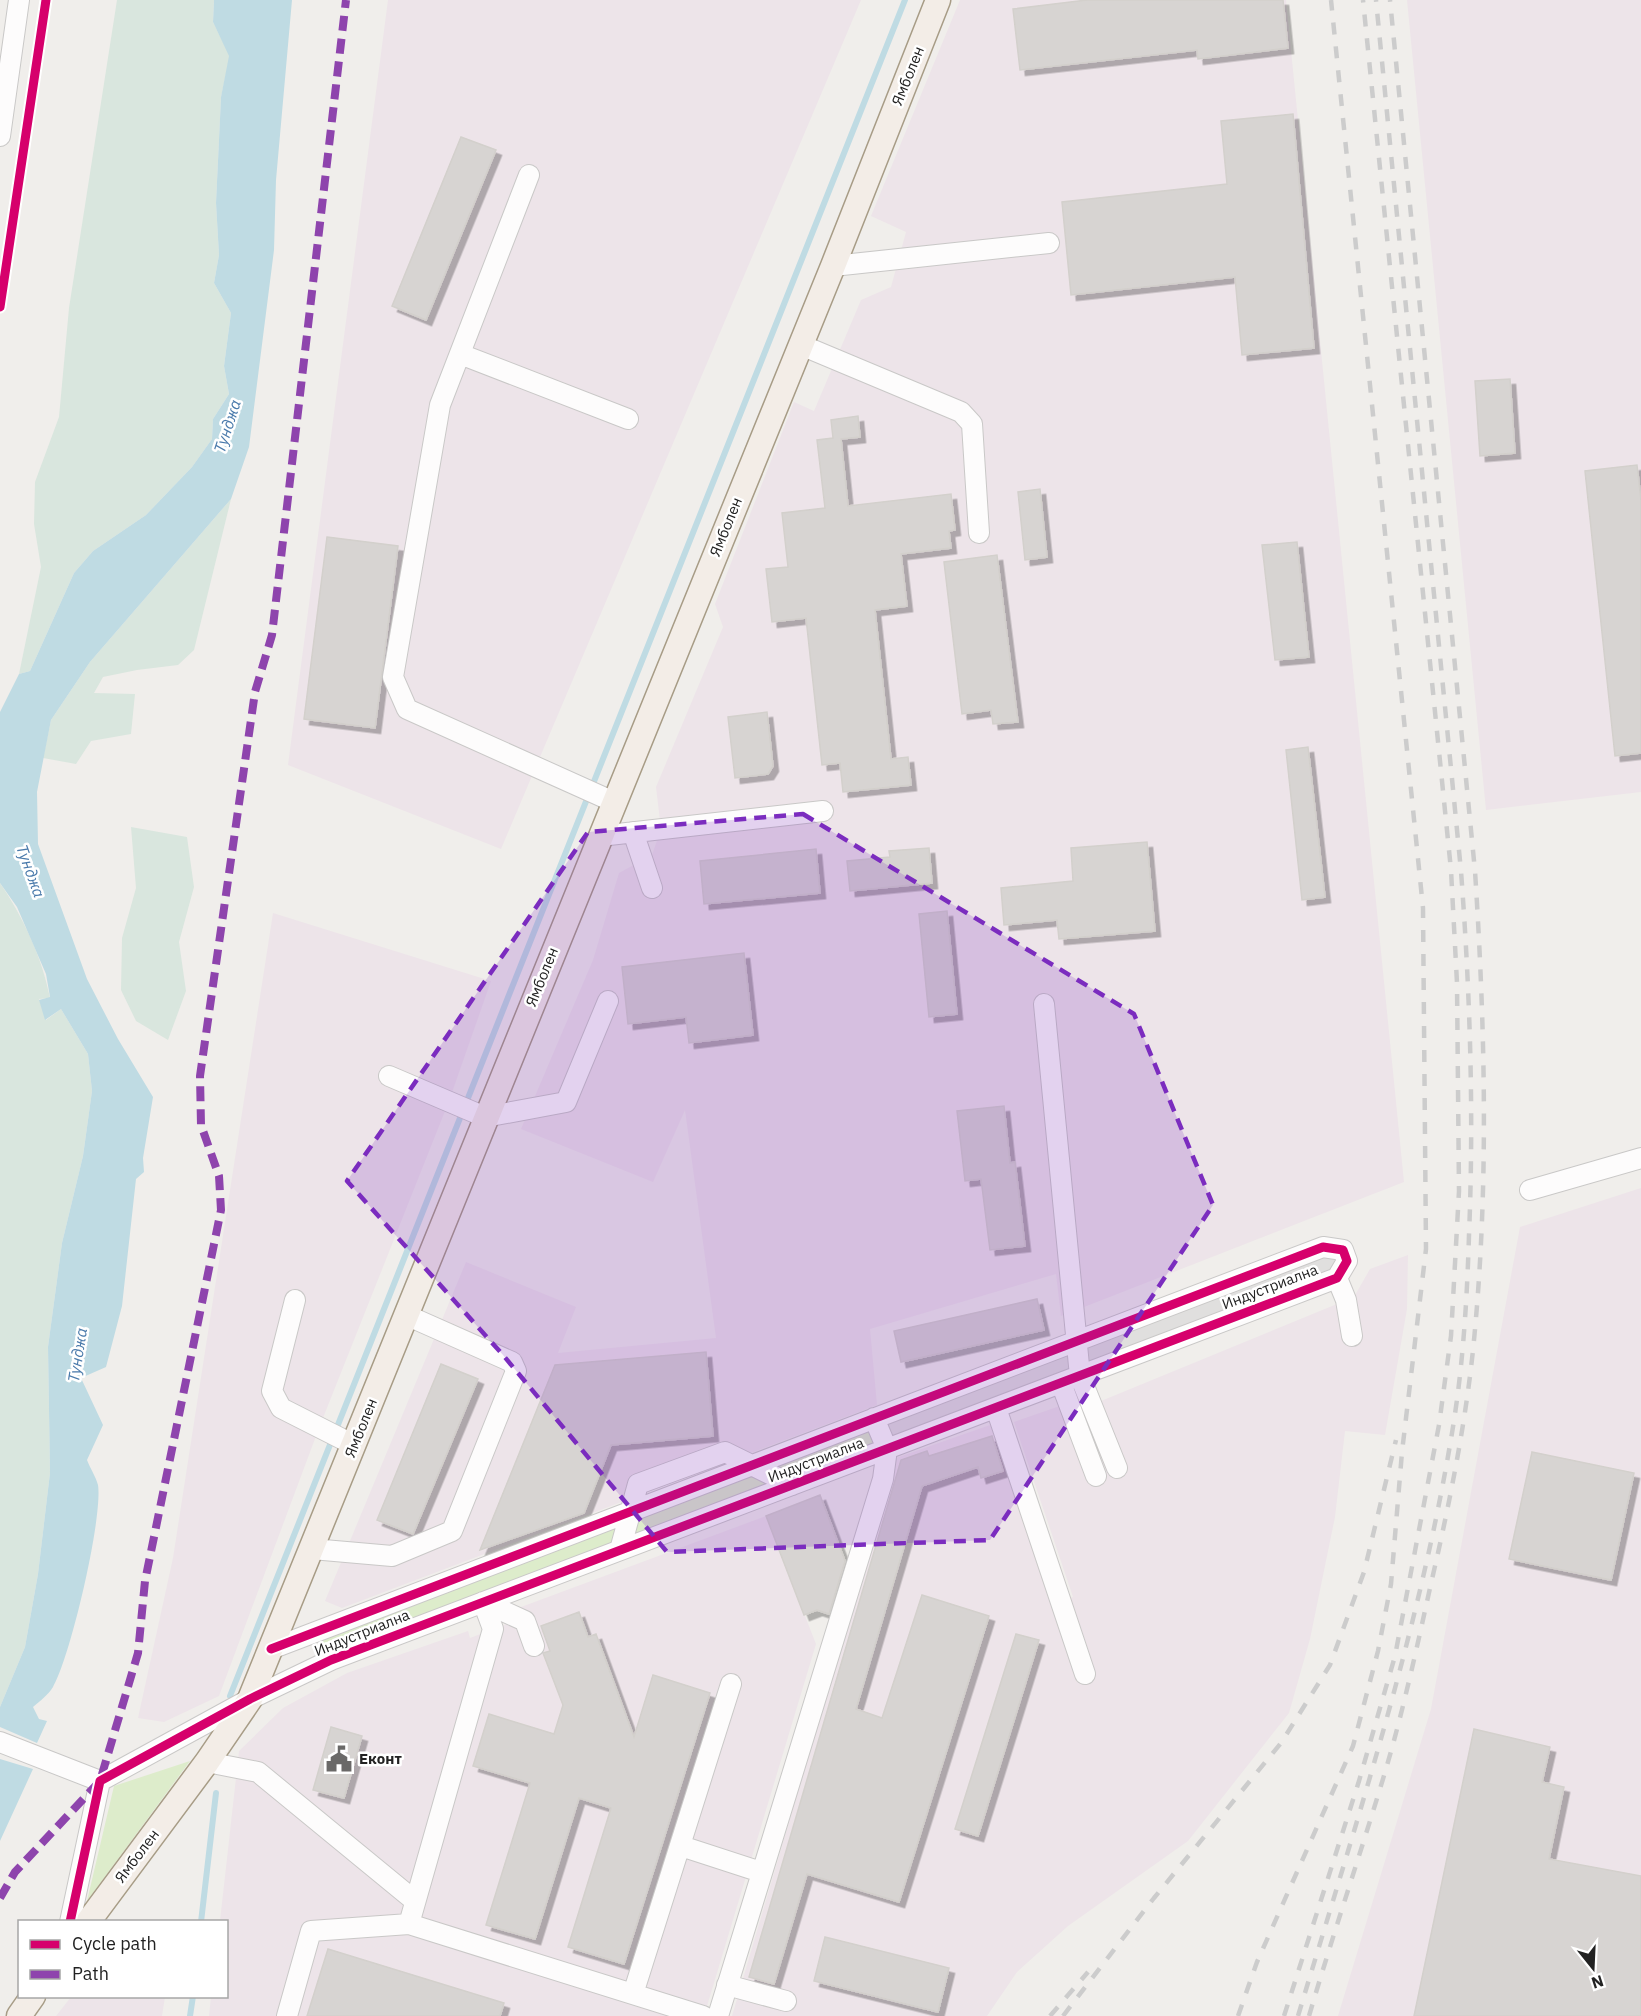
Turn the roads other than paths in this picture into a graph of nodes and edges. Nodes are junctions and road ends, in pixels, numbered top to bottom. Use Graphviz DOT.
graph roads {
  1 [pos="19,0"];
  2 [pos="938,0"];
  3 [pos="0,136"];
  4 [pos="529,175"];
  5 [pos="1049,243"];
  6 [pos="833,266"];
  7 [pos="801,345"];
  8 [pos="460,354"];
  9 [pos="628,419"];
  10 [pos="979,533"];
  11 [pos="614,802"];
  12 [pos="824,811"];
  13 [pos="633,832"];
  14 [pos="600,836"];
  15 [pos="652,888"];
  16 [pos="608,1001"];
  17 [pos="1044,1004"];
  18 [pos="389,1076"];
  19 [pos="485,1117"];
  20 [pos="1641,1158"];
  21 [pos="1530,1190"];
  22 [pos="1337,1278"];
  23 [pos="295,1300"];
  24 [pos="406,1315"];
  25 [pos="1352,1336"];
  26 [pos="1077,1341"];
  27 [pos="1080,1376"];
  28 [pos="1061,1383"];
  29 [pos="996,1408"];
  30 [pos="874,1418"];
  31 [pos="354,1445"];
  32 [pos="886,1449"];
  33 [pos="752,1465"];
  34 [pos="1117,1468"];
  35 [pos="1096,1476"];
  36 [pos="792,1485"];
  37 [pos="630,1512"];
  38 [pos="312,1549"];
  39 [pos="620,1550"];
  40 [pos="483,1602"];
  41 [pos="534,1646"];
  42 [pos="271,1649"];
  43 [pos="1085,1674"];
  44 [pos="731,1684"];
  45 [pos="250,1699"];
  46 [pos="0,1742"];
  47 [pos="207,1762"];
  48 [pos="100,1781"];
  49 [pos="681,1845"];
  50 [pos="761,1872"];
  51 [pos="415,1901"];
  52 [pos="70,1920"];
  53 [pos="89,1920"];
  54 [pos="409,1924"];
  55 [pos="728,1985"];
  56 [pos="633,1994"];
  57 [pos="32,1998"];
  58 [pos="786,2001"];
  59 [pos="19,2016"];
  60 [pos="287,2016"];
  61 [pos="703,2016"];
  62 [pos="718,2016"];
  1 -- 3 [label="street"];
  2 -- 6 [label="main road, Ямболен"];
  4 -- 8 [label="street"];
  5 -- 6 [label="street"];
  6 -- 7 [label="main road, Ямболен"];
  7 -- 10 [label="street"];
  7 -- 11 [label="main road, Ямболен"];
  8 -- 9 [label="street"];
  8 -- 11 [label="street"];
  11 -- 14 [label="main road, Ямболен"];
  12 -- 13 [label="street"];
  13 -- 14 [label="street"];
  13 -- 15 [label="street"];
  14 -- 19 [label="main road, Ямболен"];
  16 -- 19 [label="street"];
  17 -- 26 [label="street"];
  18 -- 19 [label="street"];
  19 -- 24 [label="main road, Ямболен"];
  20 -- 21 [label="street"];
  22 -- 25 [label="street"];
  22 -- 26 [label="street, Индустриална"];
  22 -- 27 [label="street, Индустриална"];
  23 -- 31 [label="street"];
  24 -- 31 [label="main road, Ямболен"];
  24 -- 38 [label="street"];
  26 -- 27 [label="street"];
  26 -- 30 [label="street, Индустриална"];
  27 -- 28 [label="street, Индустриална"];
  27 -- 34 [label="street"];
  28 -- 29 [label="street, Индустриална"];
  28 -- 35 [label="street"];
  29 -- 32 [label="street, Индустриална"];
  29 -- 43 [label="street"];
  30 -- 32 [label="street"];
  30 -- 33 [label="street, Индустриална"];
  31 -- 38 [label="main road, Ямболен"];
  32 -- 36 [label="street, Индустриална"];
  32 -- 50 [label="street"];
  33 -- 36 [label="street"];
  33 -- 37 [label="street, Индустриална"];
  36 -- 39 [label="street, Индустриална"];
  37 -- 39 [label="street"];
  37 -- 42 [label="street, Индустриална"];
  38 -- 42 [label="main road, Ямболен"];
  39 -- 40 [label="street, Индустриална"];
  40 -- 41 [label="street"];
  40 -- 45 [label="street, Индустриална"];
  40 -- 51 [label="street"];
  42 -- 45 [label="main road, Ямболен"];
  44 -- 49 [label="street"];
  45 -- 47 [label="main road, Ямболен"];
  45 -- 48 [label="street, Индустриална"];
  46 -- 48 [label="street"];
  47 -- 51 [label="street"];
  47 -- 53 [label="main road, Ямболен"];
  48 -- 52 [label="street"];
  49 -- 50 [label="street"];
  49 -- 56 [label="street"];
  50 -- 55 [label="street"];
  51 -- 54 [label="street"];
  54 -- 56 [label="street"];
  54 -- 60 [label="street"];
  55 -- 58 [label="street"];
  55 -- 62 [label="street"];
  56 -- 61 [label="street"];
  57 -- 59 [label="main road"];
}
